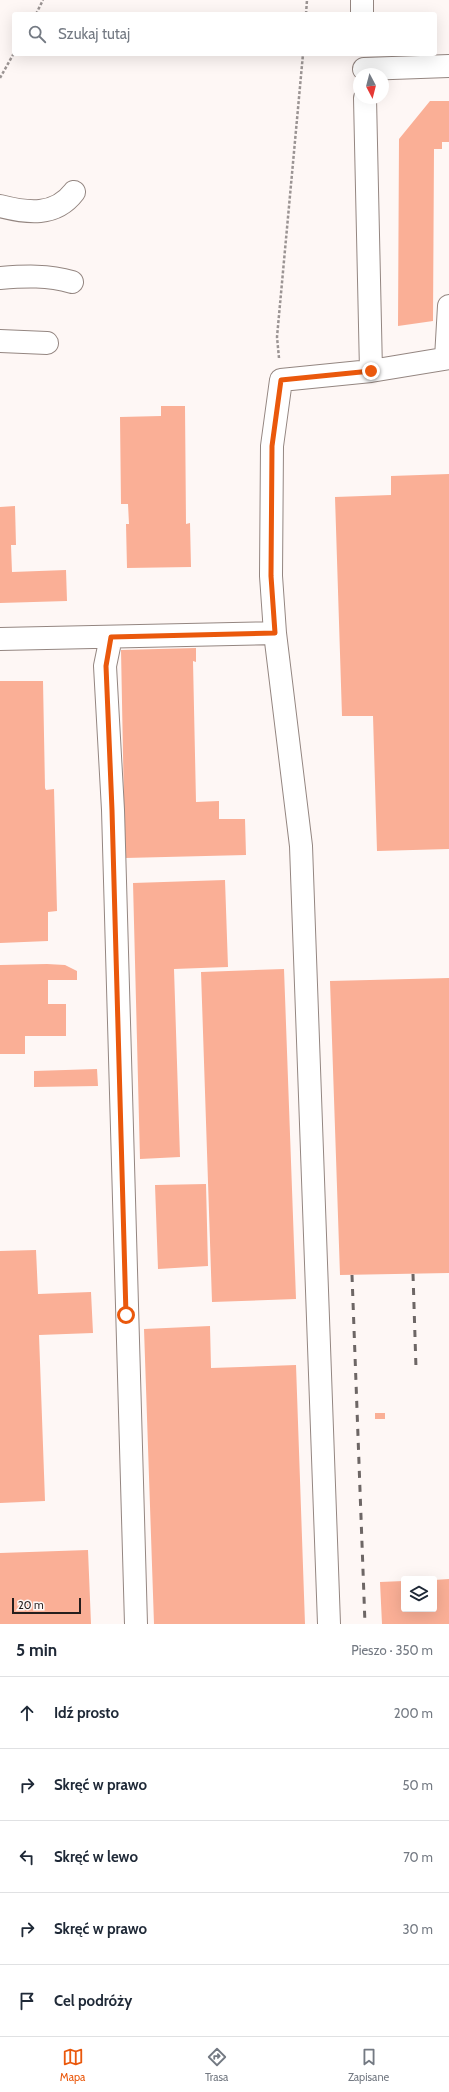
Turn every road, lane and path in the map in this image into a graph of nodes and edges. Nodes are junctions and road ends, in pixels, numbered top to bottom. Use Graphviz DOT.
graph roads {
  1 [pos="44,0"];
  2 [pos="307,0"];
  3 [pos="362,0"];
  4 [pos="37,12"];
  5 [pos="306,12"];
  6 [pos="362,12"];
  7 [pos="12,56"];
  8 [pos="303,56"];
  9 [pos="364,66"];
  10 [pos="449,66"];
  11 [pos="0,78"];
  12 [pos="364,104"];
  13 [pos="74,192"];
  14 [pos="0,206"];
  15 [pos="0,278"];
  16 [pos="72,282"];
  17 [pos="449,306"];
  18 [pos="0,341"];
  19 [pos="47,343"];
  20 [pos="448,358"];
  21 [pos="371,371"];
  22 [pos="281,380"];
  23 [pos="275,633"];
  24 [pos="111,637"];
  25 [pos="0,639"];
  26 [pos="136,1624"];
  27 [pos="329,1624"];
  1 -- 4 [label="path"];
  2 -- 5 [label="path"];
  3 -- 6 [label="lane"];
  7 -- 11 [label="path"];
  8 -- 22 [label="path"];
  9 -- 10 [label="lane"];
  12 -- 21 [label="lane"];
  13 -- 14 [label="lane"];
  15 -- 16 [label="lane"];
  17 -- 20 [label="lane"];
  18 -- 19 [label="lane"];
  20 -- 21 [label="lane"];
  21 -- 22 [label="lane"];
  22 -- 23 [label="lane"];
  23 -- 24 [label="lane"];
  23 -- 27 [label="lane"];
  24 -- 25 [label="lane"];
  24 -- 26 [label="lane"];
}
